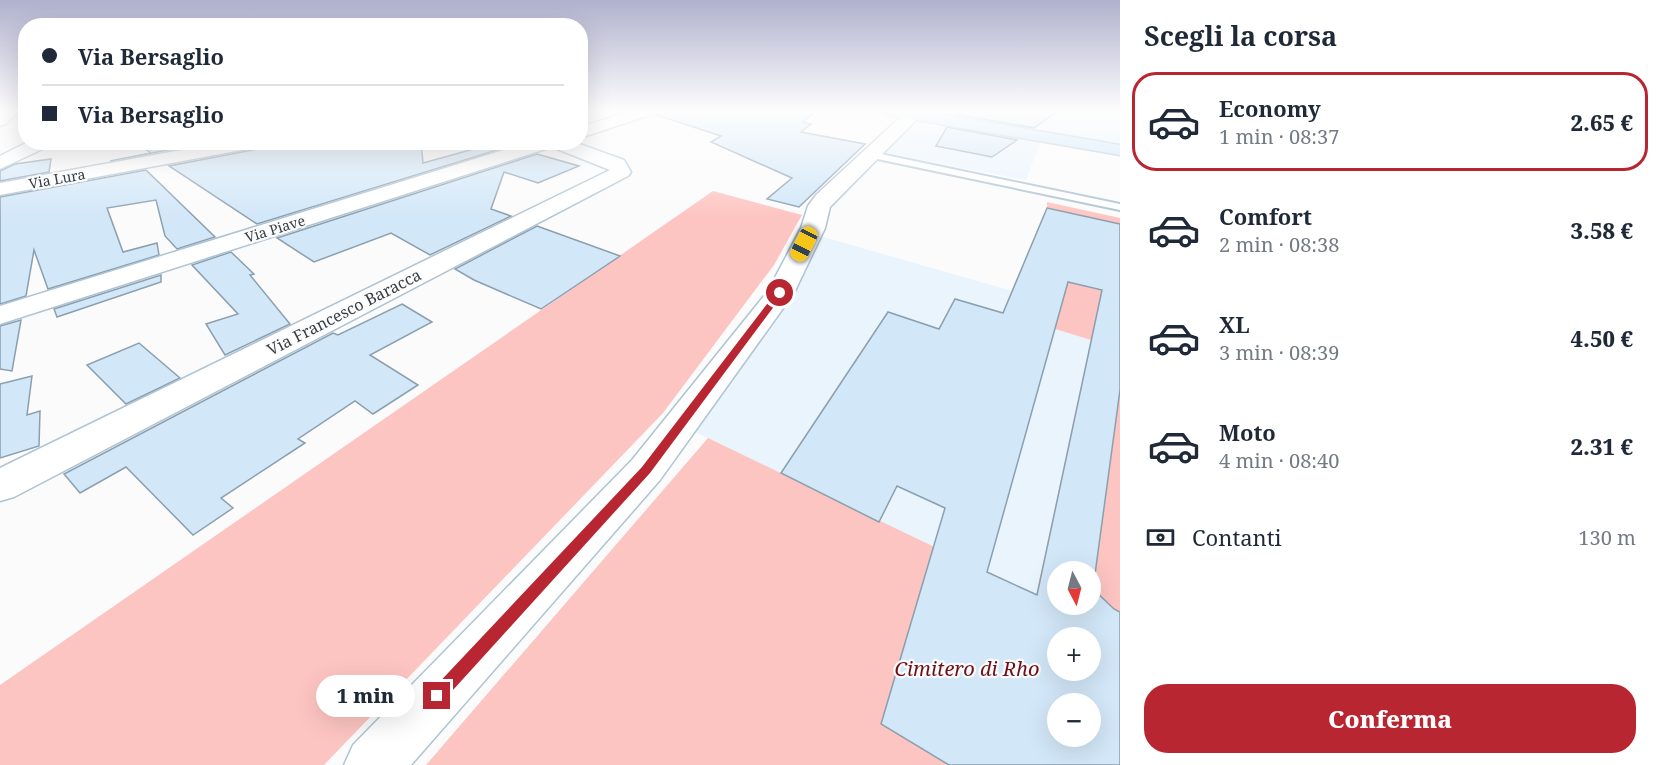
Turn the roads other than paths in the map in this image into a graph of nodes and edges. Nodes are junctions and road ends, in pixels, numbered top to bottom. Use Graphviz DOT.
graph roads {
  1 [pos="879,146"];
  2 [pos="1097,146"];
  3 [pos="27,150"];
  4 [pos="213,150"];
  5 [pos="524,150"];
  6 [pos="578,150"];
  7 [pos="1120,150"];
  8 [pos="871,155"];
  9 [pos="0,164"];
  10 [pos="0,189"];
  11 [pos="1120,207"];
  12 [pos="0,315"];
  13 [pos="0,486"];
  14 [pos="373,765"];
  1 -- 8 [label="street"];
  2 -- 7 [label="main road"];
  3 -- 9 [label="street"];
  4 -- 10 [label="street, Via Lura"];
  5 -- 12 [label="street, Via Piave"];
  6 -- 13 [label="street, Via Francesco Baracca"];
  8 -- 11 [label="lane"];
  8 -- 14 [label="street"];
}
